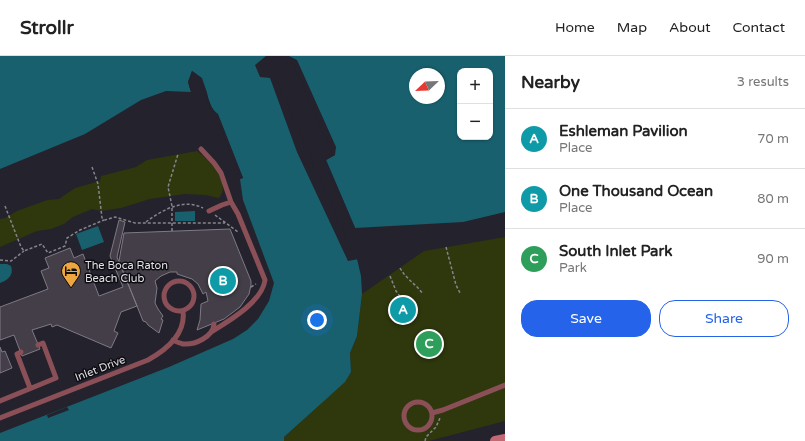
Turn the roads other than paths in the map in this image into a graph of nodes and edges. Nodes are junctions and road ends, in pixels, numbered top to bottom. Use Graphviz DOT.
graph roads {
  1 [pos="201,149"];
  2 [pos="231,202"];
  3 [pos="209,211"];
  4 [pos="183,311"];
  5 [pos="214,324"];
  6 [pos="211,332"];
  7 [pos="173,340"];
  8 [pos="38,344"];
  9 [pos="21,352"];
  10 [pos="505,385"];
  11 [pos="30,388"];
  12 [pos="0,401"];
  13 [pos="432,413"];
  14 [pos="0,418"];
  15 [pos="505,439"];
  16 [pos="495,441"];
  1 -- 2 [label="lane"];
  2 -- 3 [label="lane"];
  2 -- 6 [label="lane"];
  4 -- 4 [label="lane"];
  4 -- 7 [label="lane, Inlet Drive"];
  5 -- 6 [label="lane"];
  6 -- 7 [label="lane"];
  7 -- 14 [label="lane, Inlet Drive"];
  8 -- 11 [label="lane"];
  9 -- 11 [label="lane"];
  10 -- 13 [label="lane"];
  11 -- 12 [label="lane"];
  13 -- 13 [label="lane"];
  15 -- 16 [label="main road"];
}
